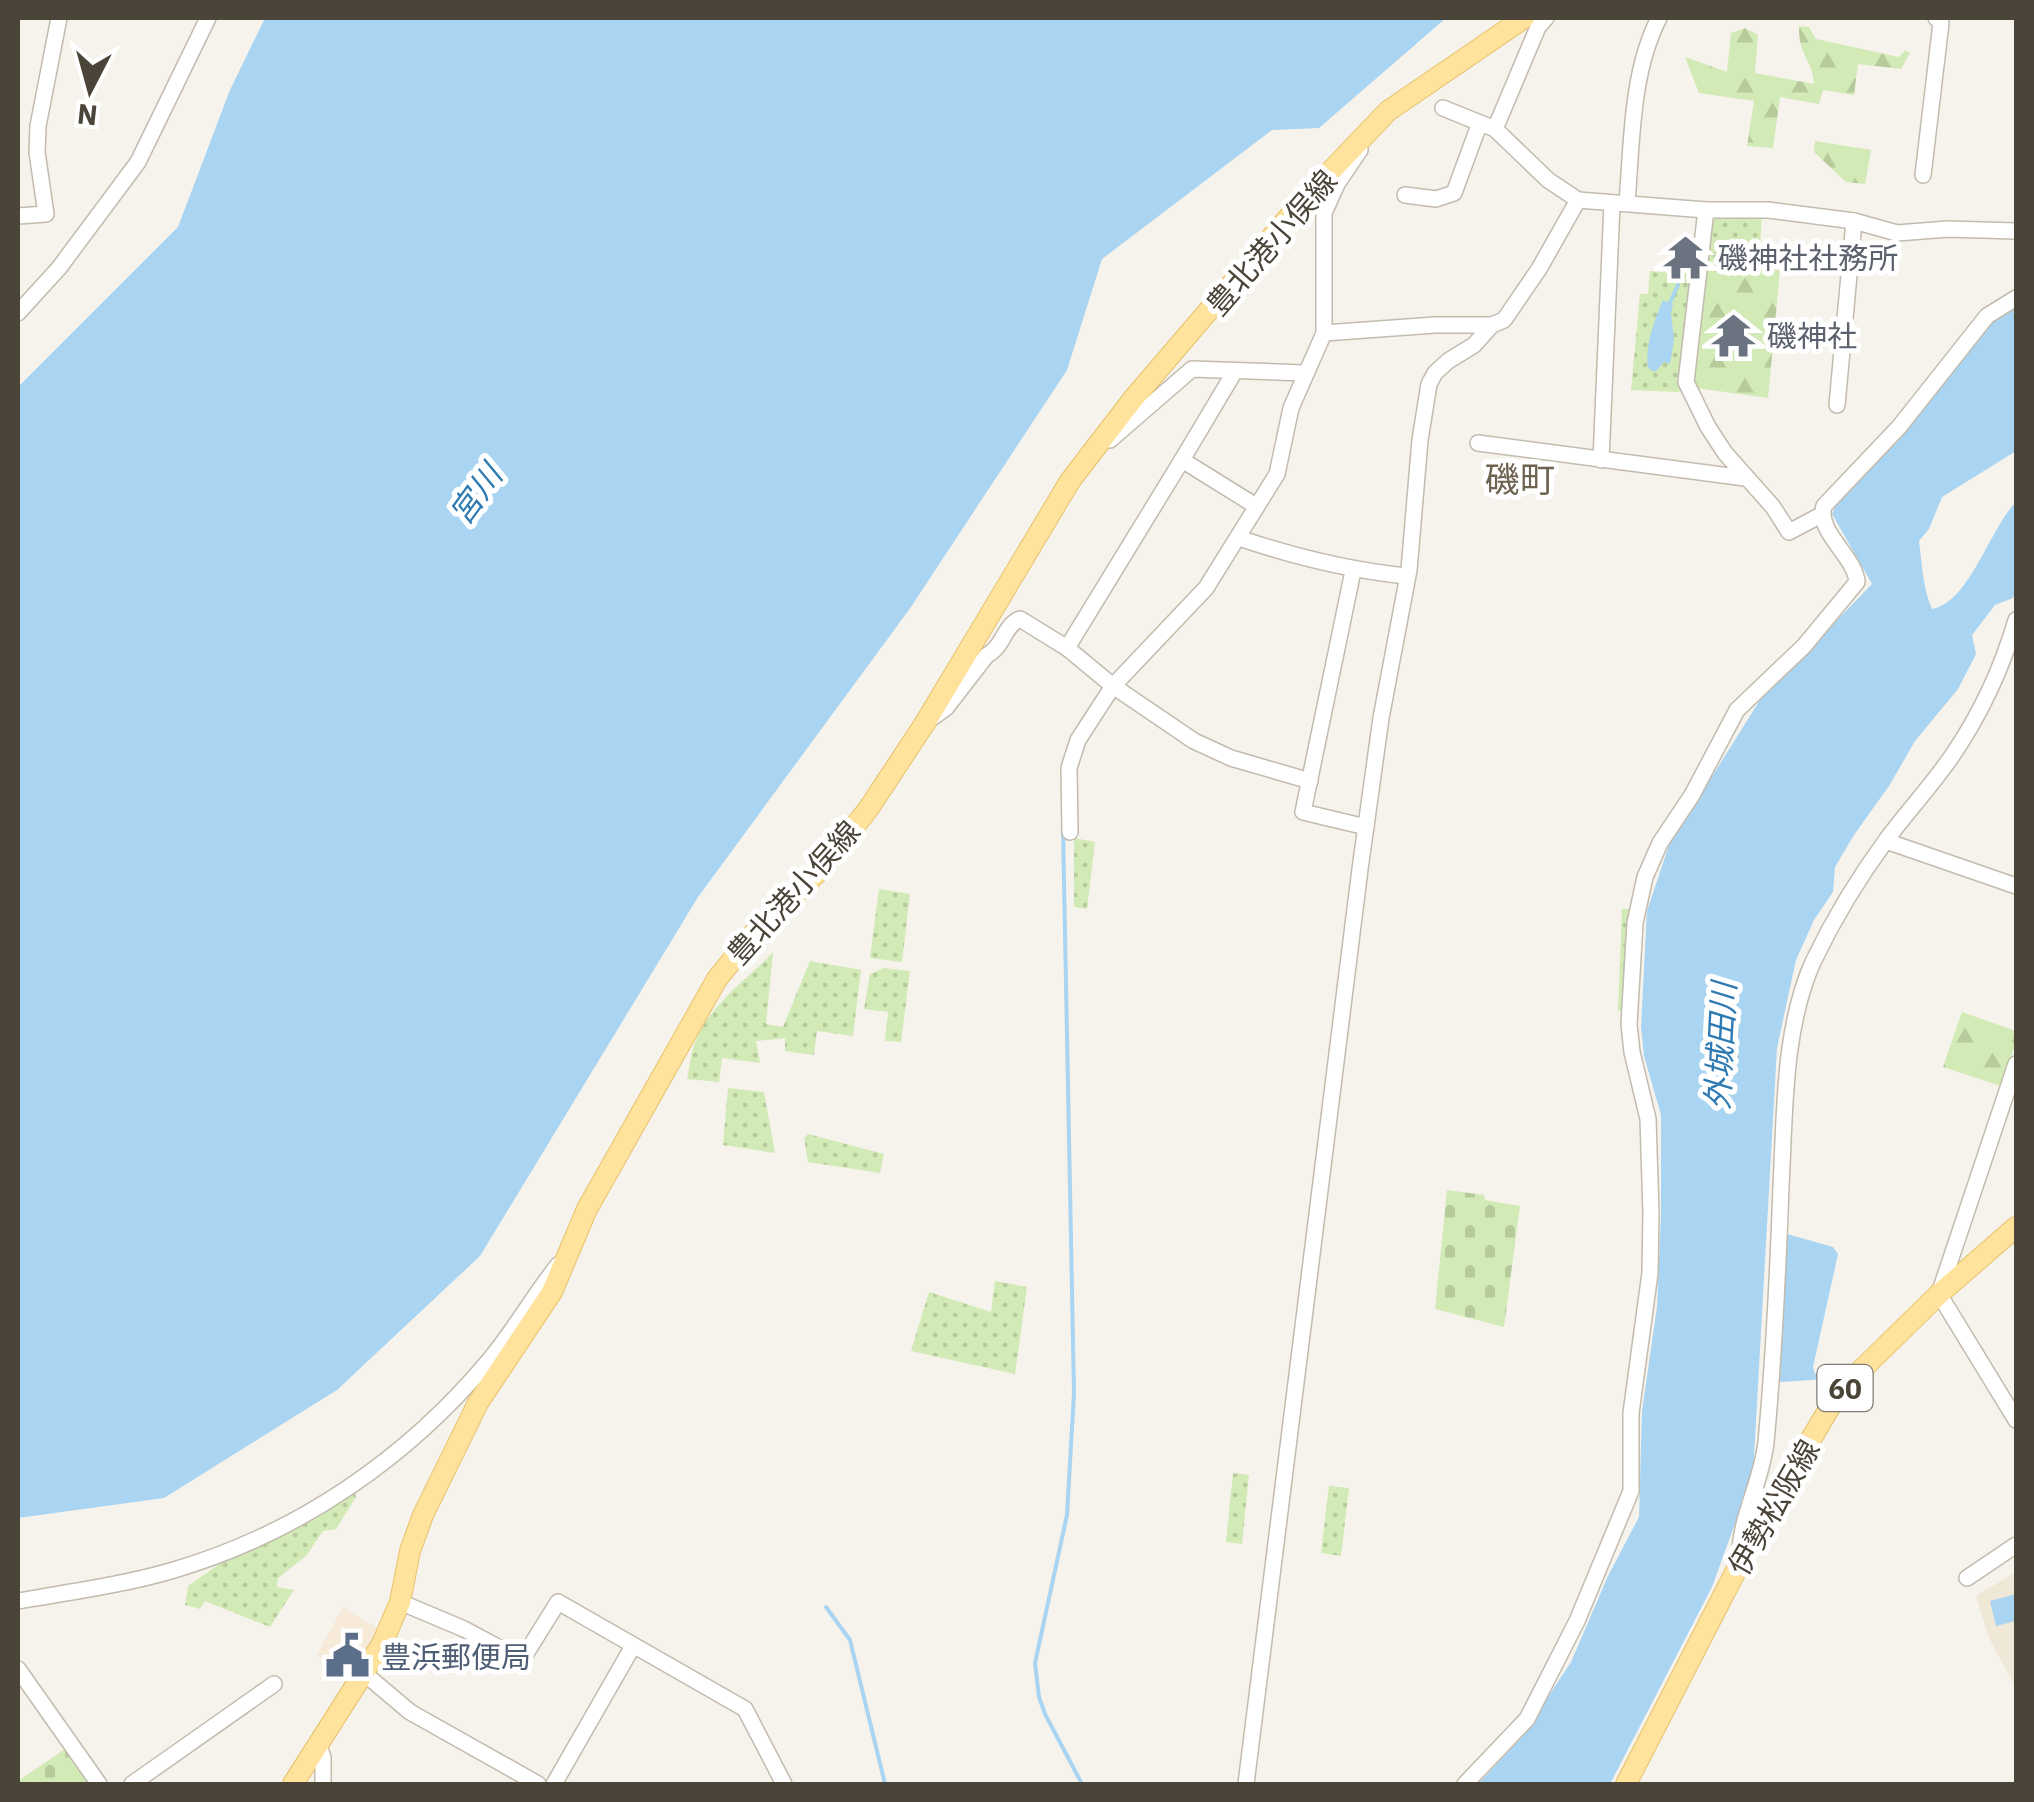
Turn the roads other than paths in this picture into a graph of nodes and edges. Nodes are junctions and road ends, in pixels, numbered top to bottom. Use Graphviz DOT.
graph roads {
  1 [pos="58,18"];
  2 [pos="208,18"];
  3 [pos="1524,18"];
  4 [pos="1546,18"];
  5 [pos="1659,18"];
  6 [pos="1936,18"];
  7 [pos="1443,108"];
  8 [pos="1487,127"];
  9 [pos="1369,129"];
  10 [pos="1924,175"];
  11 [pos="1405,196"];
  12 [pos="1578,200"];
  13 [pos="1619,203"];
  14 [pos="1706,210"];
  15 [pos="18,216"];
  16 [pos="1854,221"];
  17 [pos="2016,231"];
  18 [pos="25,298"];
  19 [pos="2016,298"];
  20 [pos="18,314"];
  21 [pos="1492,326"];
  22 [pos="1324,333"];
  23 [pos="1236,371"];
  24 [pos="1304,373"];
  25 [pos="1836,405"];
  26 [pos="1478,444"];
  27 [pos="1182,460"];
  28 [pos="1601,460"];
  29 [pos="1082,463"];
  30 [pos="1745,478"];
  31 [pos="1256,506"];
  32 [pos="1821,515"];
  33 [pos="1240,538"];
  34 [pos="1353,570"];
  35 [pos="1406,576"];
  36 [pos="2016,620"];
  37 [pos="1068,648"];
  38 [pos="2000,667"];
  39 [pos="2016,673"];
  40 [pos="1112,686"];
  41 [pos="925,723"];
  42 [pos="1310,781"];
  43 [pos="1366,827"];
  44 [pos="1070,832"];
  45 [pos="1886,841"];
  46 [pos="2016,886"];
  47 [pos="2016,1064"];
  48 [pos="2016,1227"];
  49 [pos="565,1256"];
  50 [pos="1939,1294"];
  51 [pos="2016,1420"];
  52 [pos="2016,1546"];
  53 [pos="1740,1564"];
  54 [pos="1967,1578"];
  55 [pos="18,1600"];
  56 [pos="400,1602"];
  57 [pos="633,1646"];
  58 [pos="18,1669"];
  59 [pos="365,1674"];
  60 [pos="274,1684"];
  61 [pos="319,1747"];
  62 [pos="100,1784"];
  63 [pos="132,1784"];
  64 [pos="293,1784"];
  65 [pos="323,1784"];
  66 [pos="538,1784"];
  67 [pos="554,1784"];
  68 [pos="784,1784"];
  69 [pos="1246,1784"];
  70 [pos="1465,1784"];
  71 [pos="1626,1784"];
  1 -- 15 [label="street"];
  2 -- 18 [label="street"];
  3 -- 9 [label="main road, 豊北港小俣線"];
  4 -- 8 [label="street"];
  5 -- 13 [label="street"];
  6 -- 10 [label="street"];
  7 -- 8 [label="street"];
  8 -- 11 [label="street"];
  8 -- 12 [label="street"];
  9 -- 22 [label="street"];
  9 -- 29 [label="main road, 豊北港小俣線"];
  12 -- 13 [label="street"];
  12 -- 21 [label="street"];
  13 -- 14 [label="street"];
  13 -- 28 [label="street"];
  14 -- 16 [label="street"];
  14 -- 30 [label="street"];
  16 -- 17 [label="street"];
  16 -- 25 [label="street"];
  18 -- 20 [label="street"];
  19 -- 32 [label="street"];
  21 -- 22 [label="street"];
  21 -- 35 [label="street"];
  22 -- 24 [label="street"];
  23 -- 24 [label="street"];
  23 -- 27 [label="street"];
  23 -- 29 [label="street"];
  24 -- 31 [label="street"];
  26 -- 28 [label="street"];
  27 -- 31 [label="street"];
  27 -- 37 [label="street"];
  28 -- 30 [label="street"];
  29 -- 41 [label="main road, 豊北港小俣線"];
  30 -- 32 [label="street"];
  31 -- 33 [label="street"];
  32 -- 70 [label="street"];
  33 -- 34 [label="street"];
  33 -- 40 [label="street"];
  34 -- 35 [label="street"];
  34 -- 42 [label="street"];
  35 -- 43 [label="street"];
  36 -- 38 [label="street"];
  37 -- 40 [label="street"];
  37 -- 41 [label="street"];
  38 -- 39 [label="street"];
  38 -- 45 [label="street"];
  40 -- 42 [label="street"];
  40 -- 44 [label="street"];
  41 -- 49 [label="main road, 豊北港小俣線"];
  42 -- 43 [label="street"];
  43 -- 69 [label="street"];
  45 -- 46 [label="street"];
  45 -- 53 [label="street"];
  47 -- 50 [label="street"];
  48 -- 50 [label="main road, 伊勢松阪線 / 60"];
  49 -- 55 [label="street"];
  49 -- 56 [label="main road, 豊北港小俣線"];
  50 -- 51 [label="street"];
  50 -- 53 [label="main road, 伊勢松阪線 / 60"];
  52 -- 54 [label="street"];
  53 -- 71 [label="main road, 伊勢松阪線 / 60"];
  56 -- 57 [label="street"];
  56 -- 59 [label="main road, 豊北港小俣線"];
  57 -- 67 [label="street"];
  57 -- 68 [label="street"];
  58 -- 62 [label="street"];
  59 -- 61 [label="main road, 豊北港小俣線"];
  59 -- 66 [label="street"];
  60 -- 63 [label="street"];
  61 -- 64 [label="main road, 豊北港小俣線"];
  61 -- 65 [label="street"];
}
